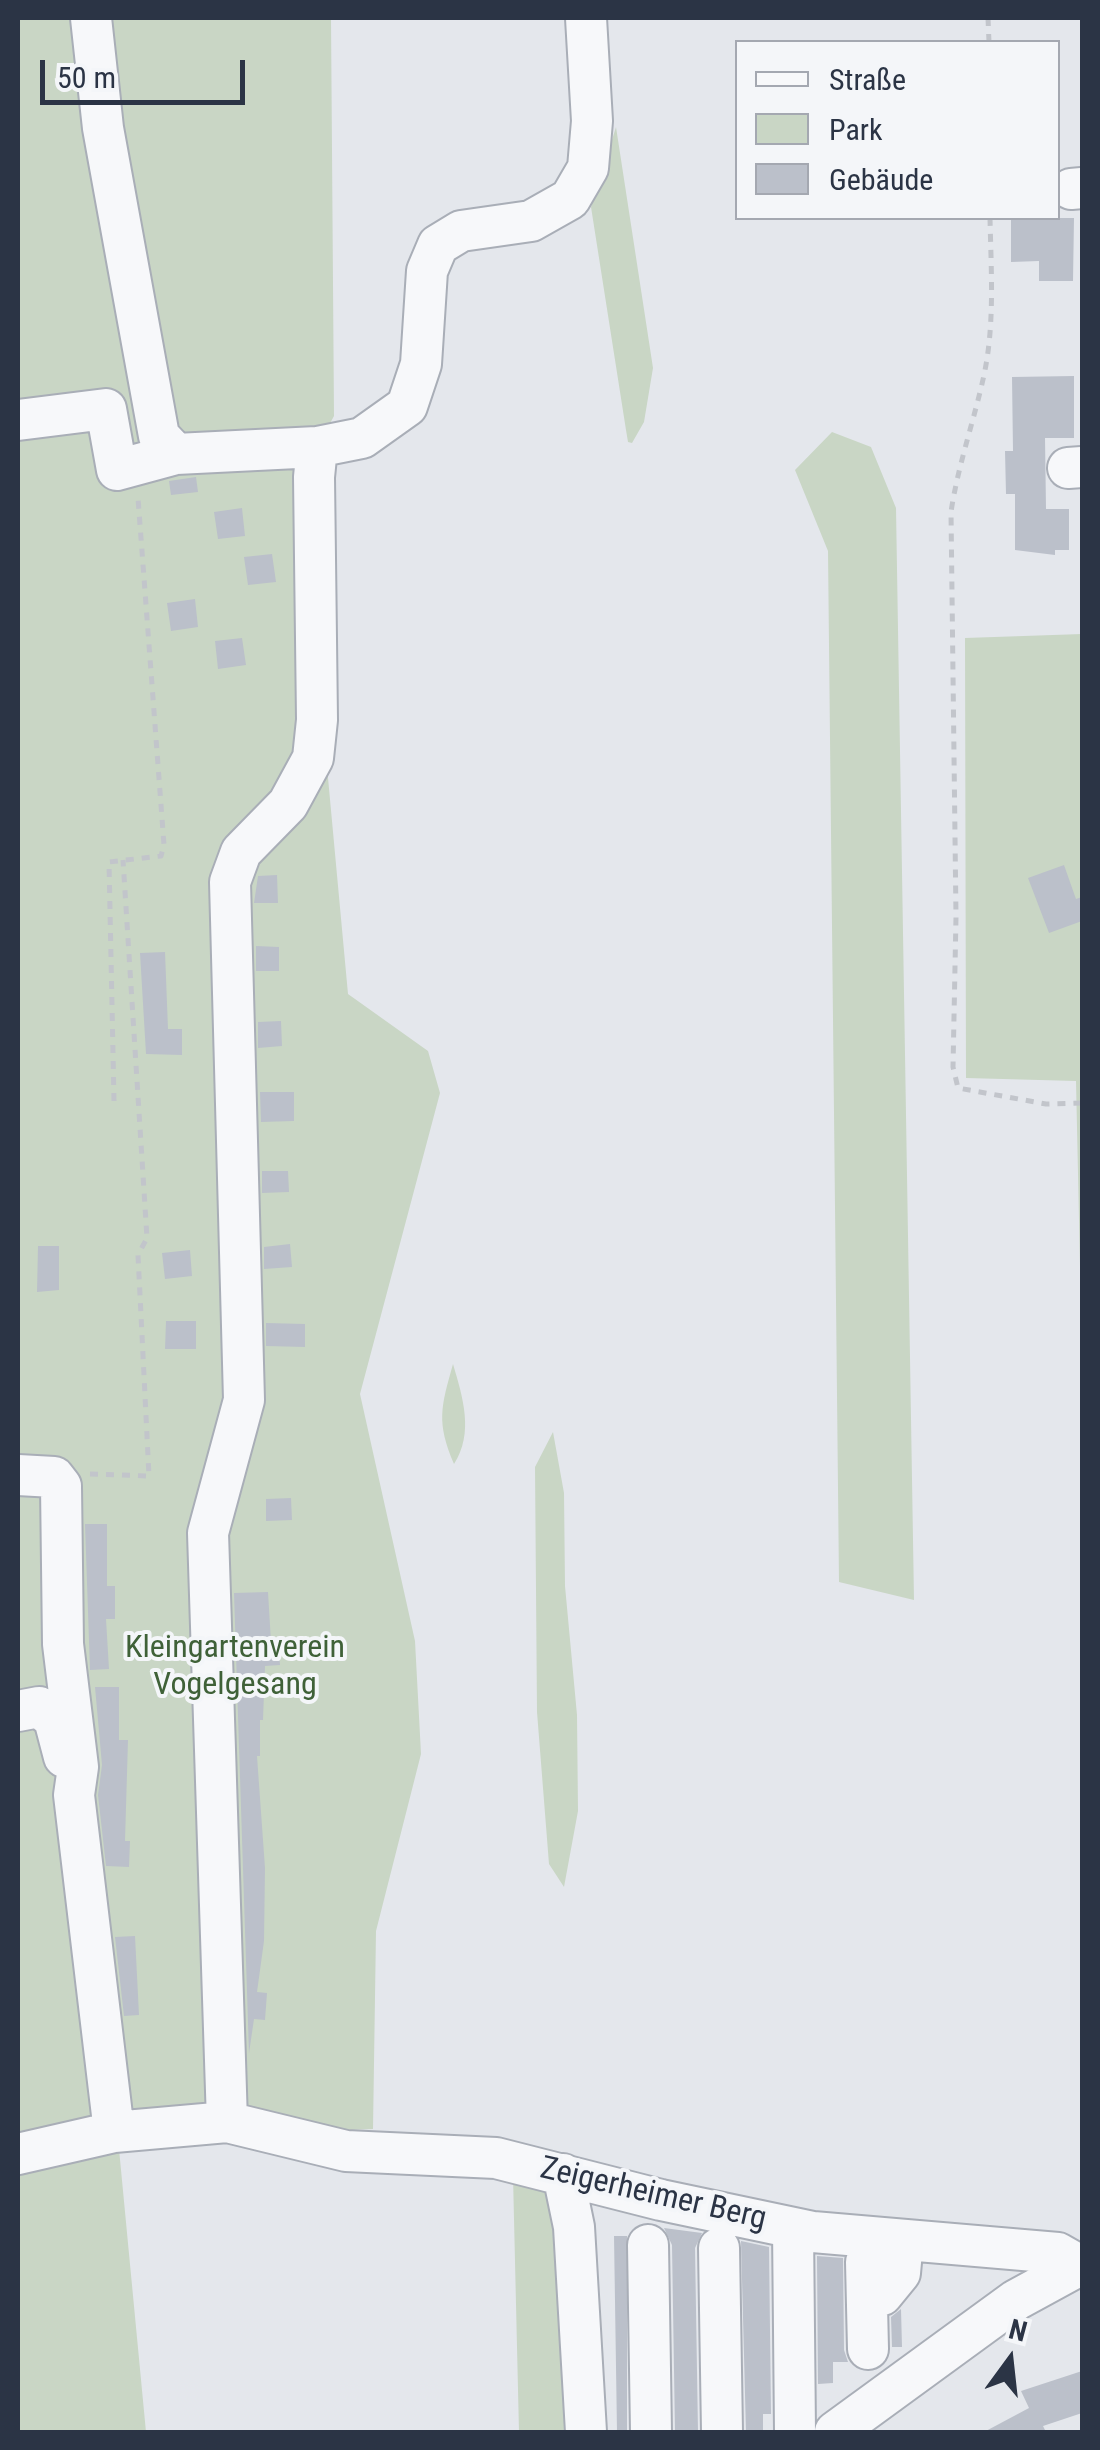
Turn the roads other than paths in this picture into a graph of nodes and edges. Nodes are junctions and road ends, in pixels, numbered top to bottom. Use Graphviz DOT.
graph roads {
  1 [pos="91,18"];
  2 [pos="586,18"];
  3 [pos="18,420"];
  4 [pos="317,447"];
  5 [pos="176,454"];
  6 [pos="18,1475"];
  7 [pos="18,1711"];
  8 [pos="74,1795"];
  9 [pos="227,2122"];
  10 [pos="114,2132"];
  11 [pos="18,2154"];
  12 [pos="563,2174"];
  13 [pos="793,2228"];
  14 [pos="903,2240"];
  15 [pos="648,2245"];
  16 [pos="719,2248"];
  17 [pos="1081,2265"];
  18 [pos="868,2349"];
  19 [pos="586,2432"];
  20 [pos="650,2432"];
  21 [pos="722,2432"];
  22 [pos="795,2432"];
  23 [pos="835,2432"];
  1 -- 5 [label="street"];
  2 -- 4 [label="street"];
  3 -- 5 [label="street"];
  4 -- 5 [label="street"];
  4 -- 9 [label="street"];
  6 -- 8 [label="street"];
  7 -- 8 [label="street"];
  8 -- 10 [label="street"];
  9 -- 10 [label="street, Zeigerheimer Berg"];
  9 -- 12 [label="street, Zeigerheimer Berg"];
  10 -- 11 [label="street, Zeigerheimer Berg"];
  12 -- 13 [label="street, Zeigerheimer Berg"];
  12 -- 19 [label="street"];
  13 -- 14 [label="street, Zeigerheimer Berg"];
  13 -- 22 [label="street"];
  14 -- 17 [label="street, Zeigerheimer Berg"];
  14 -- 18 [label="street"];
  15 -- 20 [label="street"];
  16 -- 21 [label="street"];
  17 -- 23 [label="street"];
}
